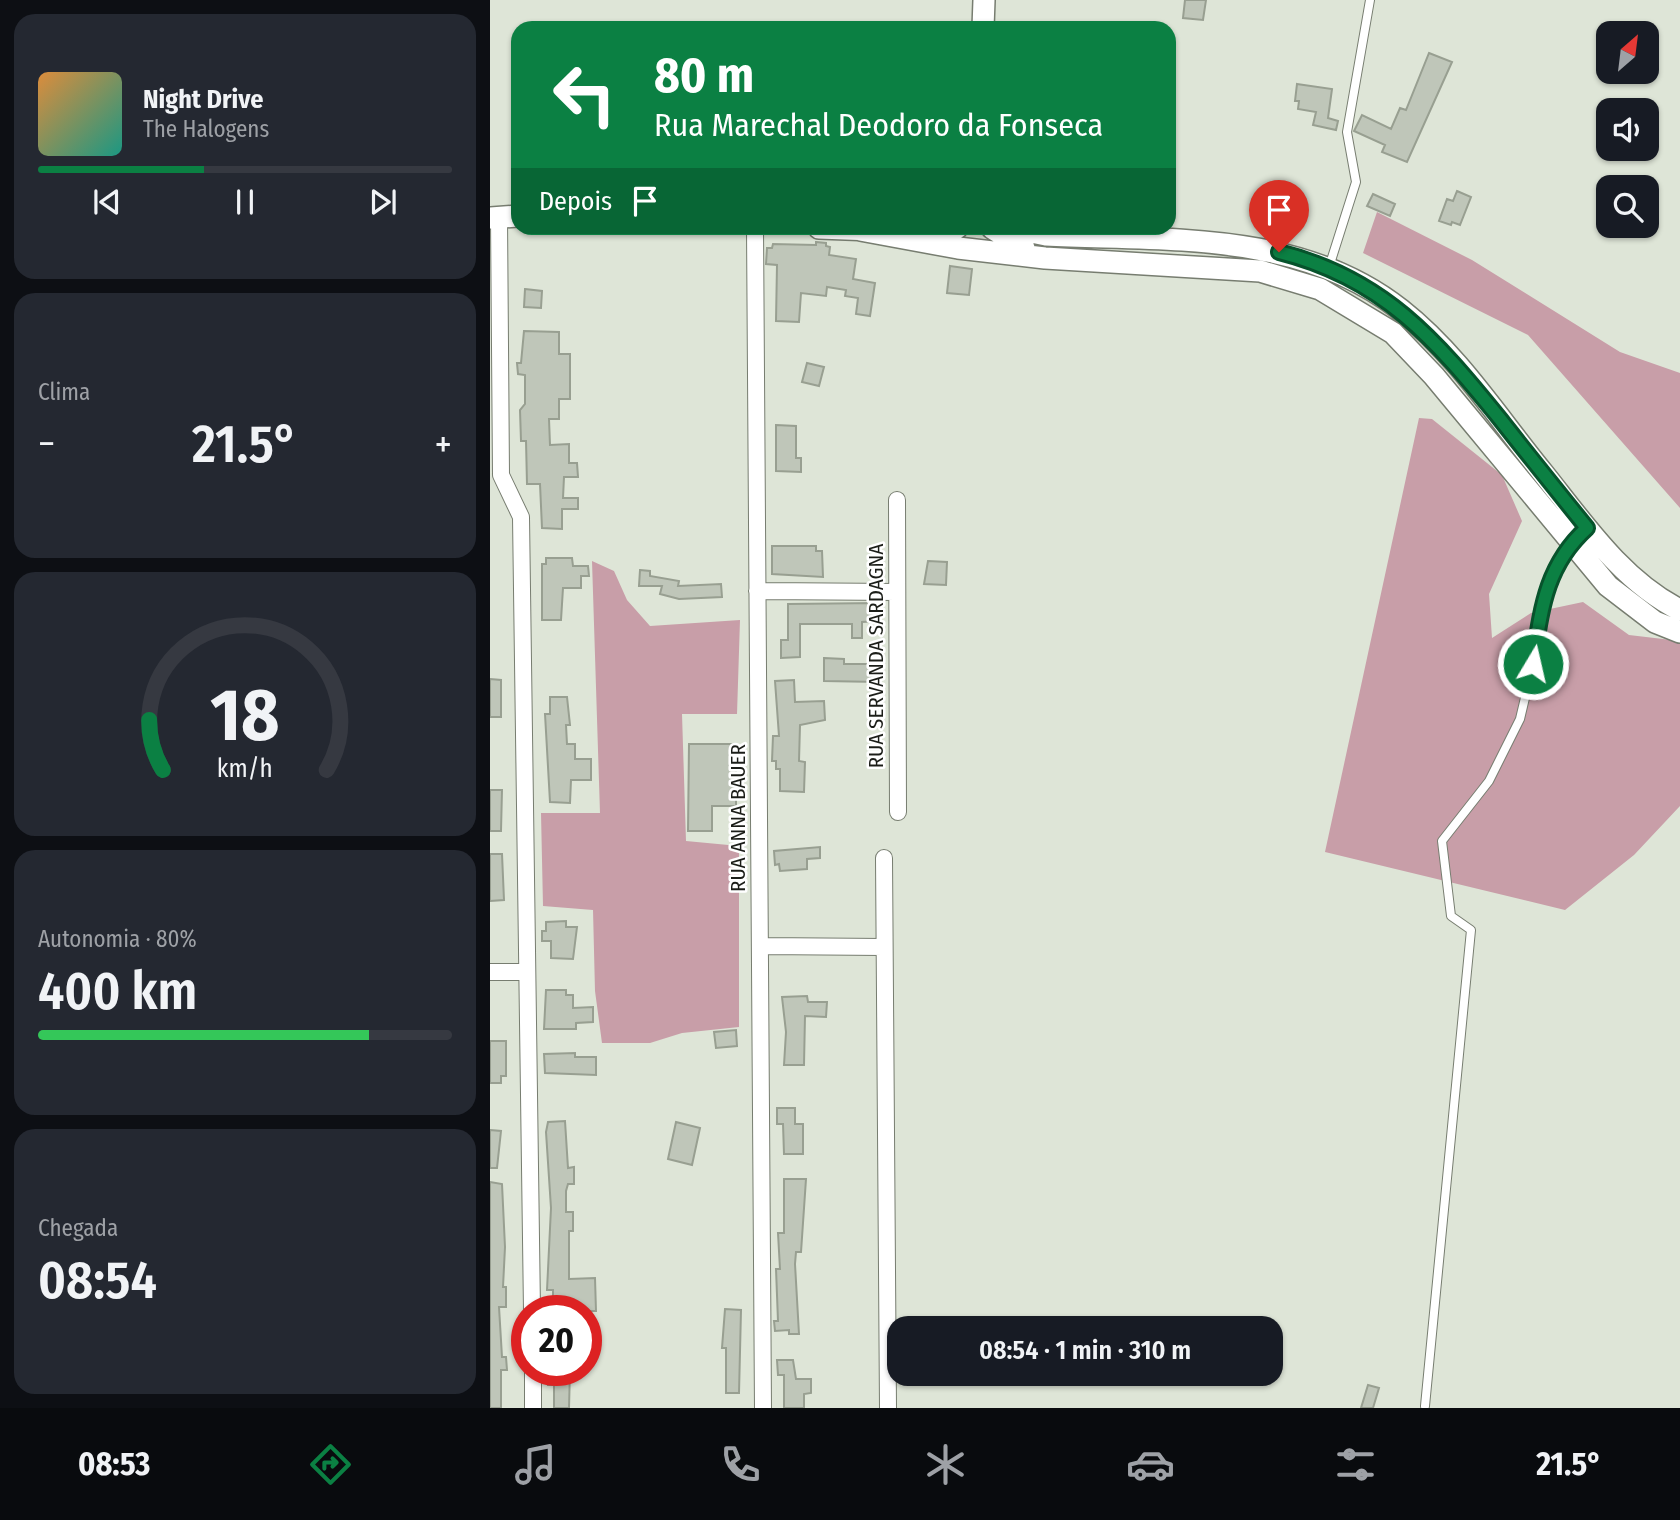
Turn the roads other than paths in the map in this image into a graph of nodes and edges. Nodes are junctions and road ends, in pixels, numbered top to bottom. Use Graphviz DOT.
graph roads {
  1 [pos="984,0"];
  2 [pos="1370,0"];
  3 [pos="983,21"];
  4 [pos="502,217"];
  5 [pos="755,235"];
  6 [pos="960,235"];
  7 [pos="963,235"];
  8 [pos="978,235"];
  9 [pos="1002,235"];
  10 [pos="1092,235"];
  11 [pos="1045,258"];
  12 [pos="1329,267"];
  13 [pos="1320,289"];
  14 [pos="897,500"];
  15 [pos="1587,528"];
  16 [pos="1570,543"];
  17 [pos="757,591"];
  18 [pos="897,592"];
  19 [pos="1680,610"];
  20 [pos="1680,632"];
  21 [pos="898,813"];
  22 [pos="884,858"];
  23 [pos="760,946"];
  24 [pos="884,947"];
  25 [pos="490,972"];
  26 [pos="527,972"];
  27 [pos="532,1295"];
  28 [pos="533,1386"];
  29 [pos="1425,1406"];
  30 [pos="533,1408"];
  31 [pos="763,1408"];
  32 [pos="888,1408"];
  1 -- 3 [label="main road"];
  2 -- 12 [label="lane"];
  4 -- 26 [label="street"];
  5 -- 17 [label="street, RUA ANNA BAUER"];
  6 -- 8 [label="main road"];
  7 -- 11 [label="main road"];
  9 -- 11 [label="main road"];
  10 -- 12 [label="main road"];
  11 -- 13 [label="main road"];
  12 -- 13 [label="main road"];
  12 -- 15 [label="main road"];
  13 -- 16 [label="main road"];
  14 -- 18 [label="street, RUA SERVANDA SARDAGNA"];
  15 -- 16 [label="main road"];
  15 -- 19 [label="main road"];
  16 -- 20 [label="main road"];
  16 -- 29 [label="lane"];
  17 -- 18 [label="street"];
  17 -- 23 [label="street, RUA ANNA BAUER"];
  18 -- 21 [label="street, RUA SERVANDA SARDAGNA"];
  22 -- 24 [label="street"];
  23 -- 24 [label="street"];
  23 -- 31 [label="street, RUA ANNA BAUER"];
  24 -- 32 [label="street"];
  25 -- 26 [label="street"];
  26 -- 27 [label="street"];
  28 -- 30 [label="street"];
}
